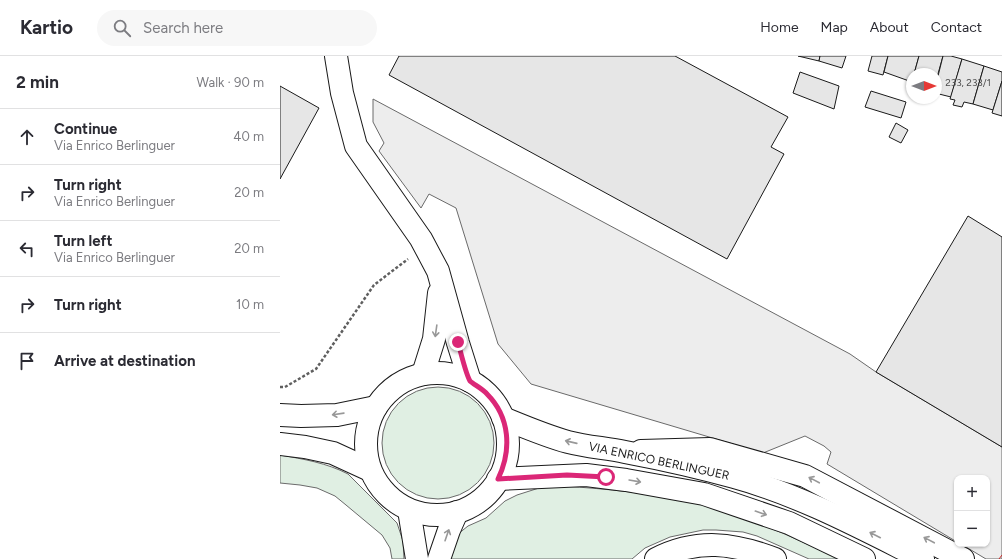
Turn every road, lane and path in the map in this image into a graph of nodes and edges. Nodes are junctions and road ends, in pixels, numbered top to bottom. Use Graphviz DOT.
graph roads {
  1 [pos="336,56"];
  2 [pos="427,250"];
  3 [pos="441,278"];
  4 [pos="423,374"];
  5 [pos="470,381"];
  6 [pos="280,387"];
  7 [pos="376,407"];
  8 [pos="280,415"];
  9 [pos="503,418"];
  10 [pos="280,444"];
  11 [pos="624,451"];
  12 [pos="370,470"];
  13 [pos="498,479"];
  14 [pos="409,510"];
  15 [pos="457,512"];
  16 [pos="417,559"];
  17 [pos="439,559"];
  18 [pos="656,559"];
  19 [pos="775,559"];
  20 [pos="864,559"];
  21 [pos="923,559"];
  22 [pos="963,559"];
  1 -- 2 [label="main road"];
  2 -- 3 [label="main road"];
  2 -- 6 [label="path"];
  3 -- 4 [label="main road, one-way"];
  3 -- 5 [label="main road"];
  4 -- 5 [label="main road"];
  4 -- 7 [label="main road"];
  5 -- 9 [label="main road"];
  7 -- 8 [label="main road, one-way"];
  7 -- 12 [label="main road"];
  11 -- 9 [label="main road, VIA ENRICO BERLINGUER, one-way"];
  9 -- 13 [label="main road"];
  10 -- 12 [label="main road"];
  21 -- 11 [label="main road, VIA ENRICO BERLINGUER, one-way"];
  22 -- 11 [label="main road, one-way"];
  12 -- 14 [label="main road"];
  13 -- 15 [label="main road"];
  13 -- 20 [label="main road, VIA ENRICO BERLINGUER, one-way"];
  14 -- 15 [label="main road"];
  14 -- 16 [label="main road"];
  17 -- 15 [label="main road, one-way"];
  18 -- 19 [label="main road"];
}
